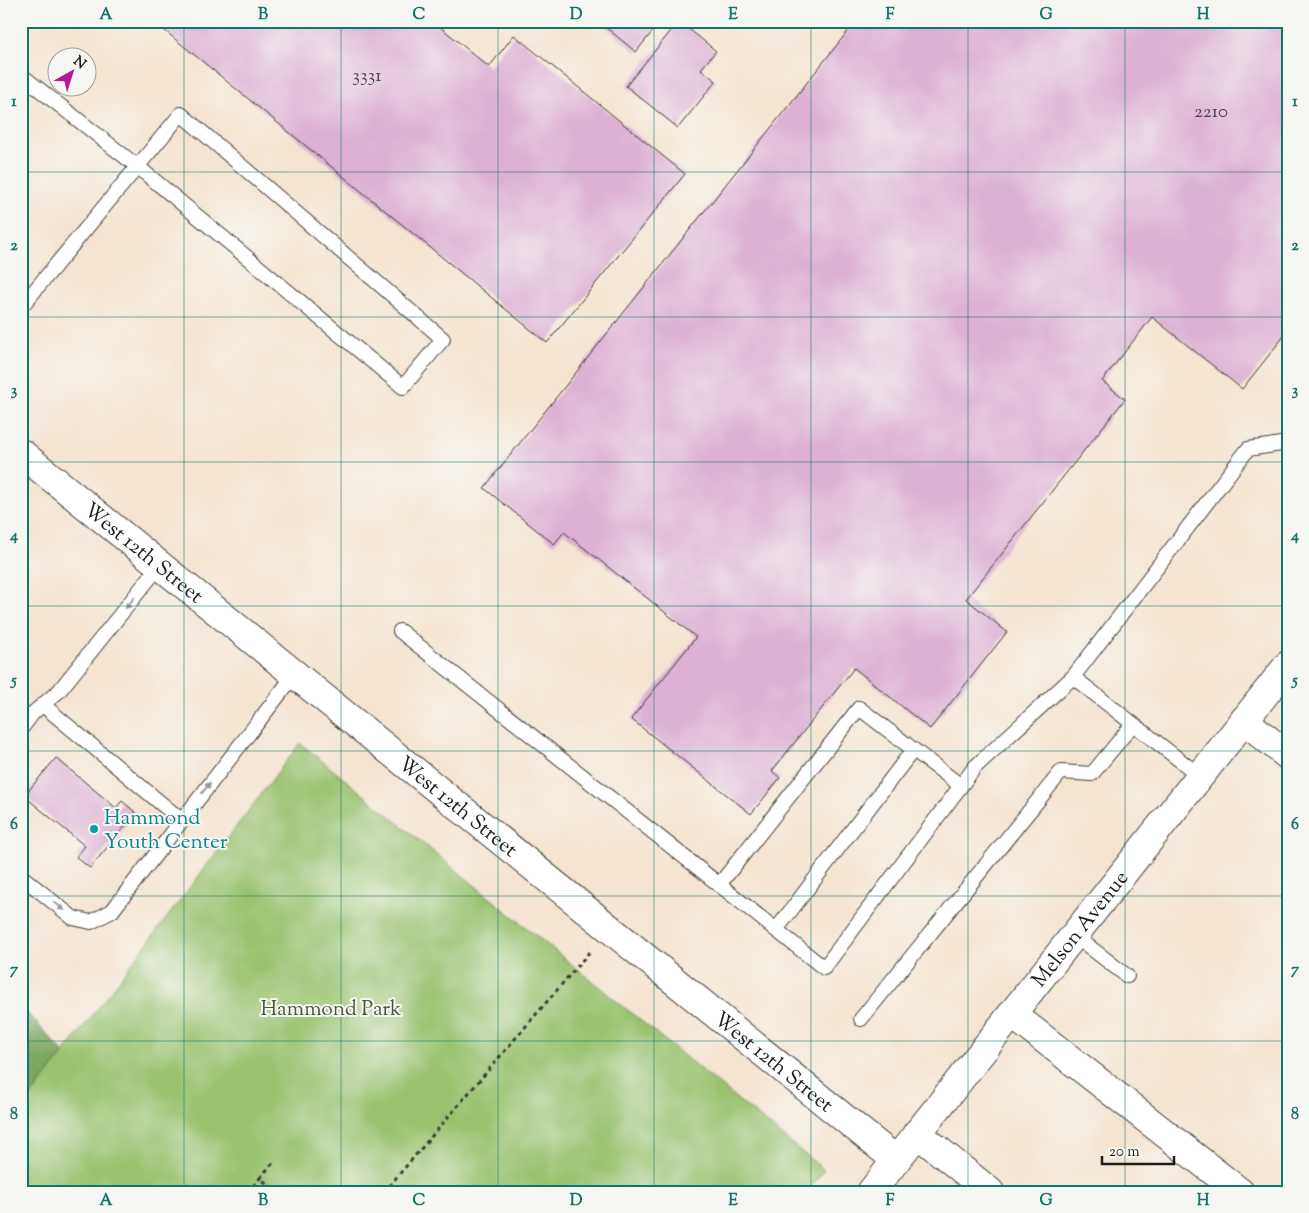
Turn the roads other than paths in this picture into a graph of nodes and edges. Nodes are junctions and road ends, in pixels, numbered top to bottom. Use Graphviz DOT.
graph roads {
  1 [pos="21,75"];
  2 [pos="138,167"];
  3 [pos="21,307"];
  4 [pos="1288,443"];
  5 [pos="21,453"];
  6 [pos="160,565"];
  7 [pos="400,631"];
  8 [pos="1288,664"];
  9 [pos="295,674"];
  10 [pos="1073,676"];
  11 [pos="43,705"];
  12 [pos="1244,720"];
  13 [pos="1133,724"];
  14 [pos="21,729"];
  15 [pos="913,750"];
  16 [pos="1288,756"];
  17 [pos="1200,776"];
  18 [pos="961,786"];
  19 [pos="181,820"];
  20 [pos="21,876"];
  21 [pos="719,885"];
  22 [pos="776,930"];
  23 [pos="1074,934"];
  24 [pos="1128,976"];
  25 [pos="1012,1014"];
  26 [pos="861,1019"];
  27 [pos="916,1134"];
  28 [pos="896,1160"];
  29 [pos="871,1192"];
  30 [pos="990,1192"];
  31 [pos="1240,1192"];
  1 -- 2 [label="lane"];
  2 -- 2 [label="lane"];
  2 -- 3 [label="lane"];
  4 -- 10 [label="lane"];
  5 -- 6 [label="street, West 12th Street"];
  6 -- 9 [label="street, West 12th Street"];
  6 -- 11 [label="lane, one-way"];
  7 -- 21 [label="lane"];
  8 -- 12 [label="street, Melson Avenue"];
  19 -- 9 [label="lane, one-way"];
  9 -- 28 [label="street, West 12th Street"];
  10 -- 13 [label="lane"];
  10 -- 18 [label="lane"];
  11 -- 14 [label="lane"];
  11 -- 19 [label="lane"];
  12 -- 16 [label="street"];
  12 -- 17 [label="street, Melson Avenue"];
  13 -- 17 [label="lane"];
  13 -- 26 [label="lane"];
  15 -- 18 [label="lane"];
  15 -- 21 [label="lane"];
  15 -- 22 [label="lane"];
  17 -- 23 [label="street, Melson Avenue"];
  18 -- 22 [label="lane"];
  20 -- 19 [label="lane, one-way"];
  21 -- 22 [label="lane"];
  23 -- 24 [label="lane"];
  23 -- 25 [label="street, Melson Avenue"];
  25 -- 27 [label="street, Melson Avenue"];
  25 -- 31 [label="street"];
  27 -- 28 [label="street, Melson Avenue"];
  27 -- 30 [label="street"];
  28 -- 29 [label="street, Melson Avenue"];
}
